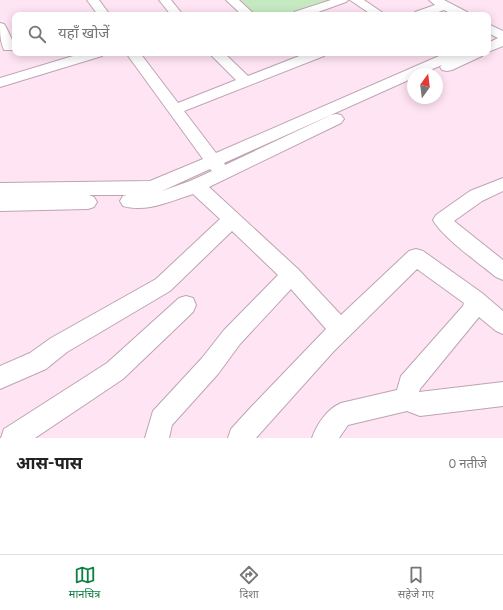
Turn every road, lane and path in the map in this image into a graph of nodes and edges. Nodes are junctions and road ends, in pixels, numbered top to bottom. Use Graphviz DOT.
graph roads {
  1 [pos="93,0"];
  2 [pos="165,0"];
  3 [pos="232,0"];
  4 [pos="342,0"];
  5 [pos="356,0"];
  6 [pos="440,3"];
  7 [pos="102,12"];
  8 [pos="175,12"];
  9 [pos="246,12"];
  10 [pos="307,12"];
  11 [pos="375,12"];
  12 [pos="424,12"];
  13 [pos="457,12"];
  14 [pos="0,27"];
  15 [pos="491,30"];
  16 [pos="499,37"];
  17 [pos="491,45"];
  18 [pos="8,47"];
  19 [pos="87,56"];
  20 [pos="135,56"];
  21 [pos="219,56"];
  22 [pos="452,56"];
  23 [pos="471,56"];
  24 [pos="296,57"];
  25 [pos="431,68"];
  26 [pos="443,69"];
  27 [pos="245,81"];
  28 [pos="407,82"];
  29 [pos="0,83"];
  30 [pos="175,109"];
  31 [pos="218,167"];
  32 [pos="503,184"];
  33 [pos="196,186"];
  34 [pos="0,190"];
  35 [pos="153,194"];
  36 [pos="31,197"];
  37 [pos="0,204"];
  38 [pos="232,219"];
  39 [pos="501,265"];
  40 [pos="291,275"];
  41 [pos="475,300"];
  42 [pos="186,305"];
  43 [pos="503,324"];
  44 [pos="340,329"];
  45 [pos="0,378"];
  46 [pos="503,394"];
  47 [pos="407,399"];
  48 [pos="13,438"];
  49 [pos="157,438"];
  50 [pos="240,438"];
  51 [pos="324,438"];
  1 -- 7 [label="street"];
  2 -- 8 [label="street"];
  3 -- 9 [label="street"];
  4 -- 10 [label="street"];
  5 -- 11 [label="street"];
  6 -- 12 [label="street"];
  6 -- 13 [label="street"];
  14 -- 18 [label="street"];
  15 -- 16 [label="street"];
  16 -- 17 [label="street"];
  19 -- 29 [label="street"];
  20 -- 30 [label="street"];
  21 -- 27 [label="street"];
  22 -- 25 [label="street"];
  23 -- 26 [label="street"];
  24 -- 27 [label="street"];
  27 -- 30 [label="street"];
  28 -- 31 [label="street"];
  30 -- 31 [label="street"];
  31 -- 33 [label="street"];
  31 -- 35 [label="street"];
  32 -- 39 [label="street"];
  33 -- 35 [label="street"];
  33 -- 38 [label="street"];
  34 -- 36 [label="street"];
  35 -- 36 [label="street"];
  36 -- 37 [label="street"];
  38 -- 40 [label="street"];
  38 -- 45 [label="street"];
  40 -- 44 [label="street"];
  40 -- 49 [label="street"];
  41 -- 43 [label="street"];
  41 -- 44 [label="street"];
  41 -- 47 [label="street"];
  42 -- 48 [label="street"];
  44 -- 50 [label="street"];
  46 -- 47 [label="street"];
  47 -- 51 [label="street"];
}
